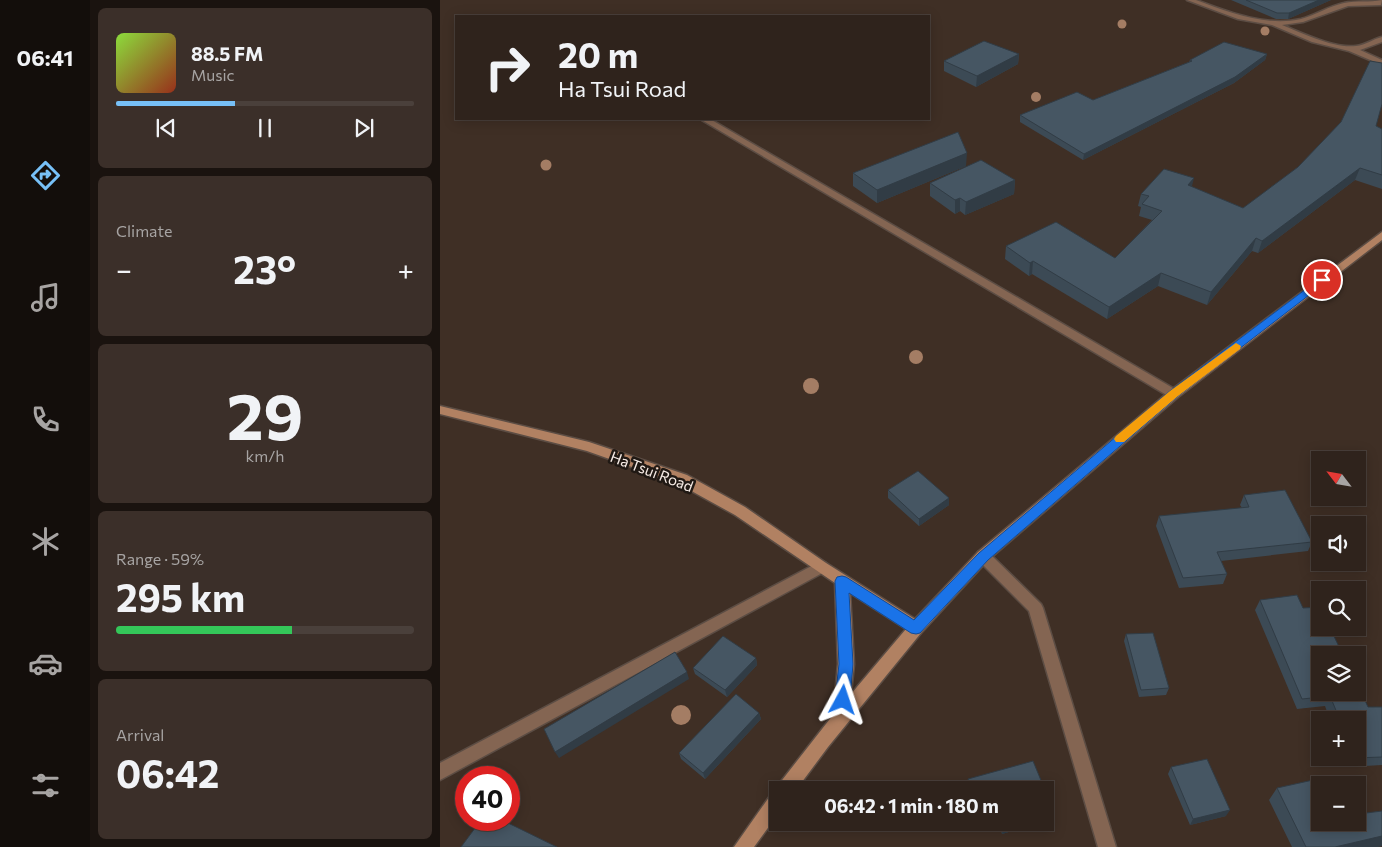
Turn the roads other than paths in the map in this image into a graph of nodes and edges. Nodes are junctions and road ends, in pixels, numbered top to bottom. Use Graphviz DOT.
graph roads {
  1 [pos="1190,0"];
  2 [pos="1382,2"];
  3 [pos="1264,21"];
  4 [pos="1382,39"];
  5 [pos="1352,49"];
  6 [pos="1382,63"];
  7 [pos="706,120"];
  8 [pos="1382,235"];
  9 [pos="1174,394"];
  10 [pos="440,410"];
  11 [pos="983,556"];
  12 [pos="821,567"];
  13 [pos="842,581"];
  14 [pos="916,628"];
  15 [pos="841,718"];
  16 [pos="440,772"];
  17 [pos="792,781"];
  18 [pos="769,811"];
  19 [pos="742,847"];
  20 [pos="1107,847"];
  1 -- 3 [label="street"];
  2 -- 3 [label="street"];
  3 -- 5 [label="street"];
  4 -- 5 [label="street"];
  5 -- 6 [label="street"];
  7 -- 9 [label="street"];
  8 -- 9 [label="main road"];
  9 -- 11 [label="main road"];
  10 -- 12 [label="main road, Ha Tsui Road"];
  11 -- 14 [label="main road"];
  11 -- 20 [label="street"];
  12 -- 13 [label="main road, Ha Tsui Road"];
  12 -- 16 [label="street"];
  13 -- 14 [label="main road, Ha Tsui Road"];
  13 -- 15 [label="main road"];
  14 -- 15 [label="main road"];
  15 -- 17 [label="main road"];
  18 -- 19 [label="main road"];
}
